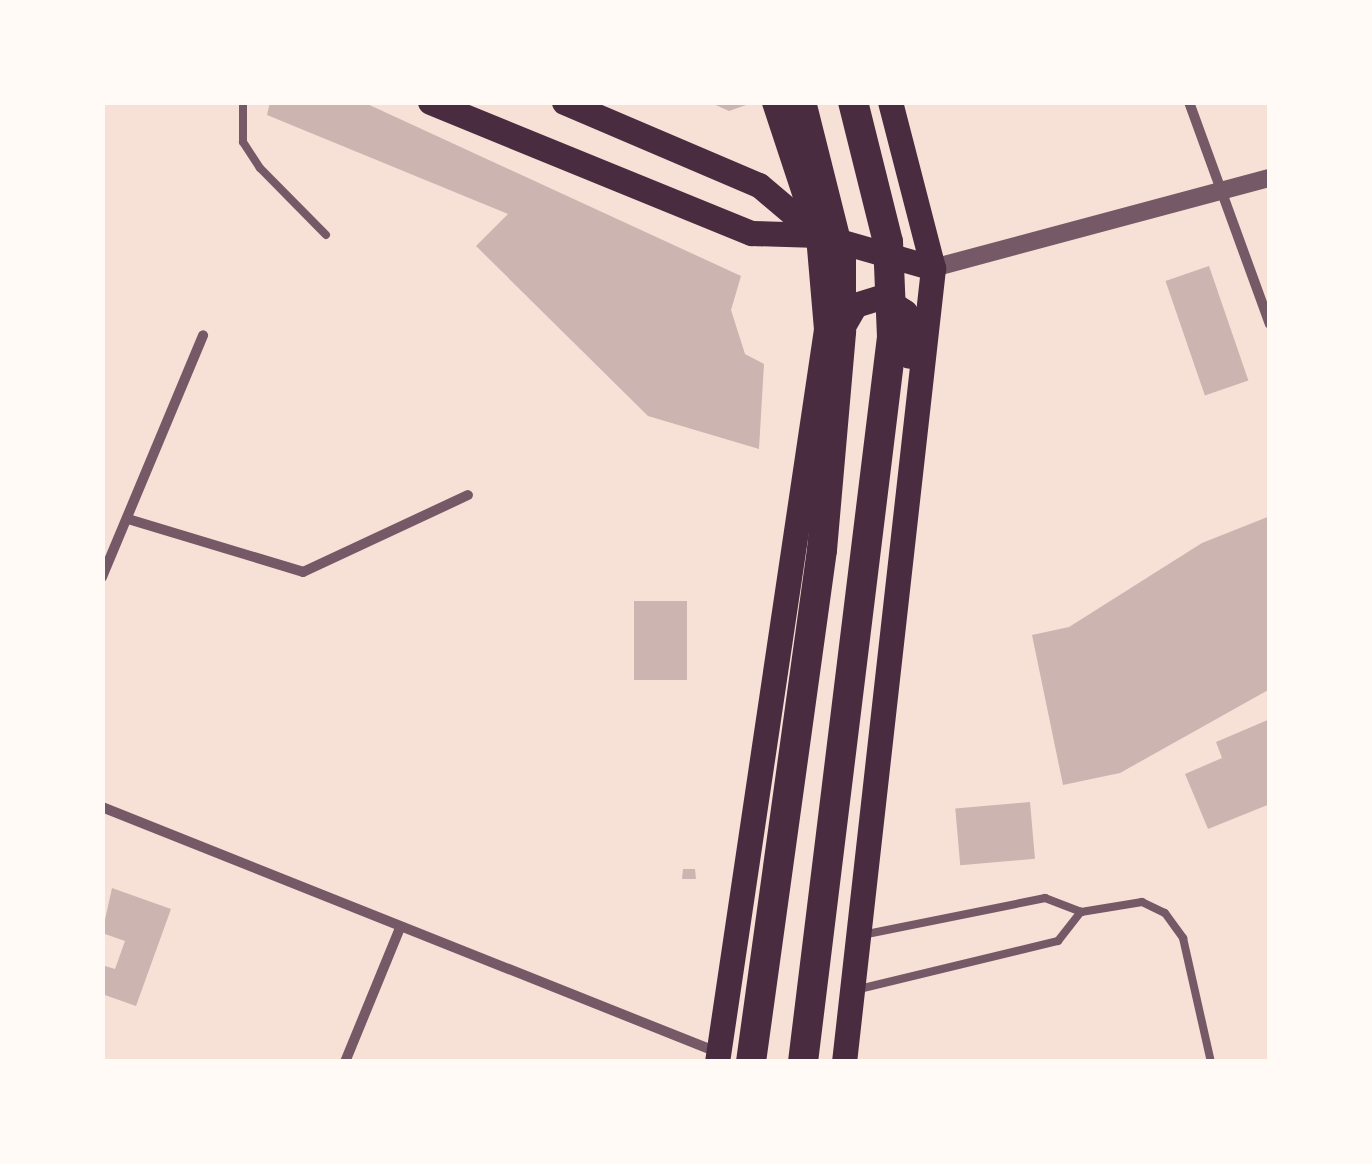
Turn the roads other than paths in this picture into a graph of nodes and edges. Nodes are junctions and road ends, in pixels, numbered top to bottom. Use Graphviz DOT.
graph roads {
  1 [pos="243,102"];
  2 [pos="430,102"];
  3 [pos="564,102"];
  4 [pos="774,102"];
  5 [pos="801,102"];
  6 [pos="853,102"];
  7 [pos="890,102"];
  8 [pos="1190,102"];
  9 [pos="1270,178"];
  10 [pos="1220,192"];
  11 [pos="326,235"];
  12 [pos="818,235"];
  13 [pos="933,268"];
  14 [pos="1270,324"];
  15 [pos="203,334"];
  16 [pos="468,495"];
  17 [pos="802,518"];
  18 [pos="128,519"];
  19 [pos="902,530"];
  20 [pos="102,576"];
  21 [pos="102,807"];
  22 [pos="1081,912"];
  23 [pos="400,928"];
  24 [pos="859,936"];
  25 [pos="852,990"];
  26 [pos="734,1059"];
  27 [pos="345,1062"];
  28 [pos="803,1062"];
  29 [pos="844,1062"];
  30 [pos="1211,1062"];
  1 -- 11 [label="lane"];
  2 -- 12 [label="main road"];
  3 -- 12 [label="main road"];
  4 -- 12 [label="main road"];
  5 -- 26 [label="highway"];
  6 -- 28 [label="highway"];
  7 -- 13 [label="main road"];
  8 -- 10 [label="street"];
  9 -- 10 [label="street"];
  10 -- 13 [label="street"];
  10 -- 14 [label="street"];
  12 -- 13 [label="main road"];
  12 -- 17 [label="main road"];
  13 -- 19 [label="main road"];
  15 -- 18 [label="street"];
  16 -- 18 [label="street"];
  17 -- 19 [label="main road"];
  17 -- 26 [label="main road"];
  18 -- 20 [label="street"];
  19 -- 24 [label="main road"];
  21 -- 23 [label="street"];
  22 -- 24 [label="lane"];
  22 -- 25 [label="lane"];
  22 -- 30 [label="lane"];
  23 -- 26 [label="street"];
  23 -- 27 [label="street"];
  24 -- 25 [label="main road"];
  25 -- 29 [label="main road"];
}
